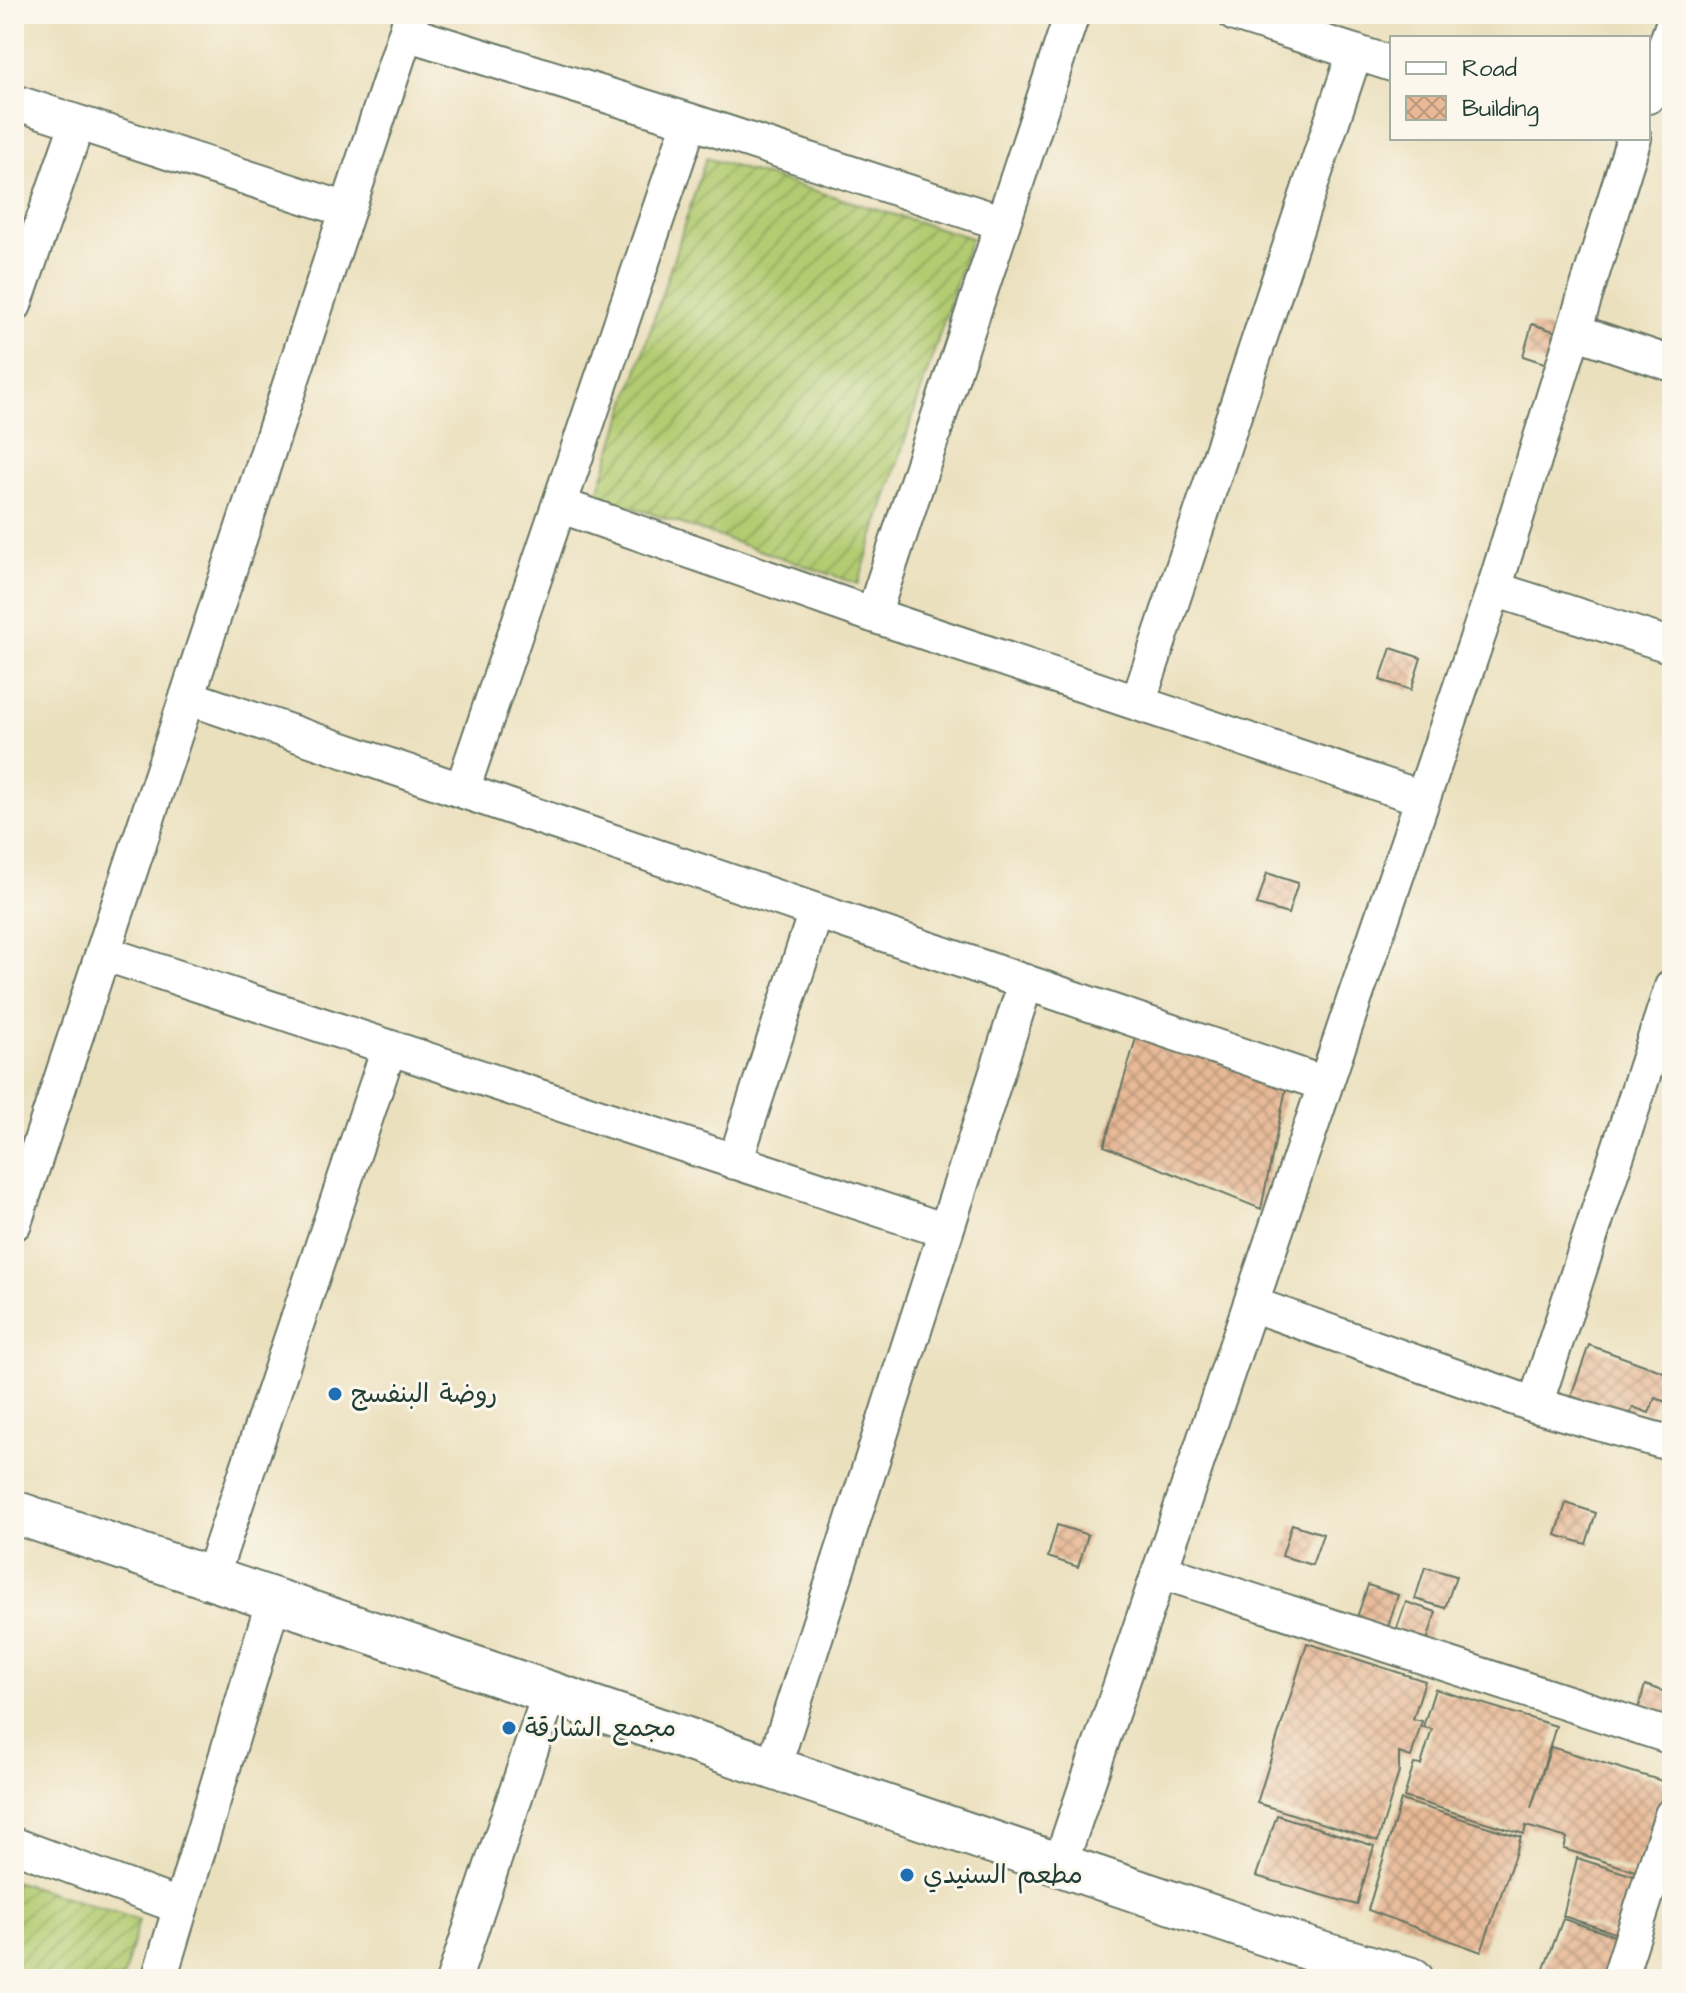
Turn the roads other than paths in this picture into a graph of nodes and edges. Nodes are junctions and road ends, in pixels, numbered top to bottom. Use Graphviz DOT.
graph roads {
  1 [pos="1072,14"];
  2 [pos="1235,14"];
  3 [pos="409,24"];
  4 [pos="1672,27"];
  5 [pos="1355,52"];
  6 [pos="1390,63"];
  7 [pos="1650,90"];
  8 [pos="14,102"];
  9 [pos="690,121"];
  10 [pos="77,124"];
  11 [pos="1626,140"];
  12 [pos="347,210"];
  13 [pos="1003,223"];
  14 [pos="14,305"];
  15 [pos="1574,331"];
  16 [pos="1672,364"];
  17 [pos="559,505"];
  18 [pos="1494,589"];
  19 [pos="873,615"];
  20 [pos="1672,646"];
  21 [pos="187,697"];
  22 [pos="1138,703"];
  23 [pos="462,790"];
  24 [pos="1422,798"];
  25 [pos="816,911"];
  26 [pos="103,953"];
  27 [pos="1026,982"];
  28 [pos="1672,987"];
  29 [pos="389,1048"];
  30 [pos="1325,1084"];
  31 [pos="735,1162"];
  32 [pos="17,1203"];
  33 [pos="946,1231"];
  34 [pos="1251,1304"];
  35 [pos="1535,1405"];
  36 [pos="1672,1444"];
  37 [pos="14,1512"];
  38 [pos="1160,1571"];
  39 [pos="211,1578"];
  40 [pos="274,1599"];
  41 [pos="550,1692"];
  42 [pos="1672,1737"];
  43 [pos="773,1768"];
  44 [pos="1672,1815"];
  45 [pos="14,1845"];
  46 [pos="1060,1864"];
  47 [pos="181,1907"];
  48 [pos="1317,1966"];
  49 [pos="159,1979"];
  50 [pos="454,1979"];
  51 [pos="1412,1979"];
  52 [pos="1619,1979"];
  1 -- 13 [label="street"];
  2 -- 5 [label="street"];
  3 -- 9 [label="street"];
  3 -- 12 [label="street"];
  4 -- 7 [label="street"];
  5 -- 6 [label="street"];
  5 -- 22 [label="street"];
  8 -- 10 [label="street"];
  9 -- 13 [label="street"];
  9 -- 17 [label="street"];
  10 -- 12 [label="street"];
  10 -- 14 [label="street"];
  11 -- 15 [label="street"];
  12 -- 21 [label="street"];
  13 -- 19 [label="street"];
  15 -- 16 [label="street"];
  15 -- 18 [label="street"];
  17 -- 19 [label="street"];
  17 -- 23 [label="street"];
  18 -- 20 [label="street"];
  18 -- 24 [label="street"];
  19 -- 22 [label="street"];
  21 -- 23 [label="street"];
  21 -- 26 [label="street"];
  22 -- 24 [label="street"];
  23 -- 25 [label="street"];
  24 -- 30 [label="street"];
  25 -- 27 [label="street"];
  25 -- 31 [label="street"];
  26 -- 29 [label="street"];
  26 -- 32 [label="street"];
  27 -- 30 [label="street"];
  27 -- 33 [label="street"];
  28 -- 35 [label="street"];
  29 -- 31 [label="street"];
  29 -- 39 [label="street"];
  30 -- 34 [label="street"];
  31 -- 33 [label="street"];
  33 -- 43 [label="street"];
  34 -- 35 [label="street"];
  34 -- 38 [label="street"];
  35 -- 36 [label="street"];
  37 -- 39 [label="street"];
  38 -- 42 [label="street"];
  38 -- 46 [label="street"];
  39 -- 40 [label="street"];
  40 -- 41 [label="street"];
  40 -- 47 [label="street"];
  41 -- 43 [label="street"];
  41 -- 50 [label="street"];
  43 -- 46 [label="street"];
  44 -- 52 [label="street"];
  45 -- 47 [label="street"];
  46 -- 48 [label="street"];
  47 -- 49 [label="street"];
  48 -- 51 [label="street"];
}
